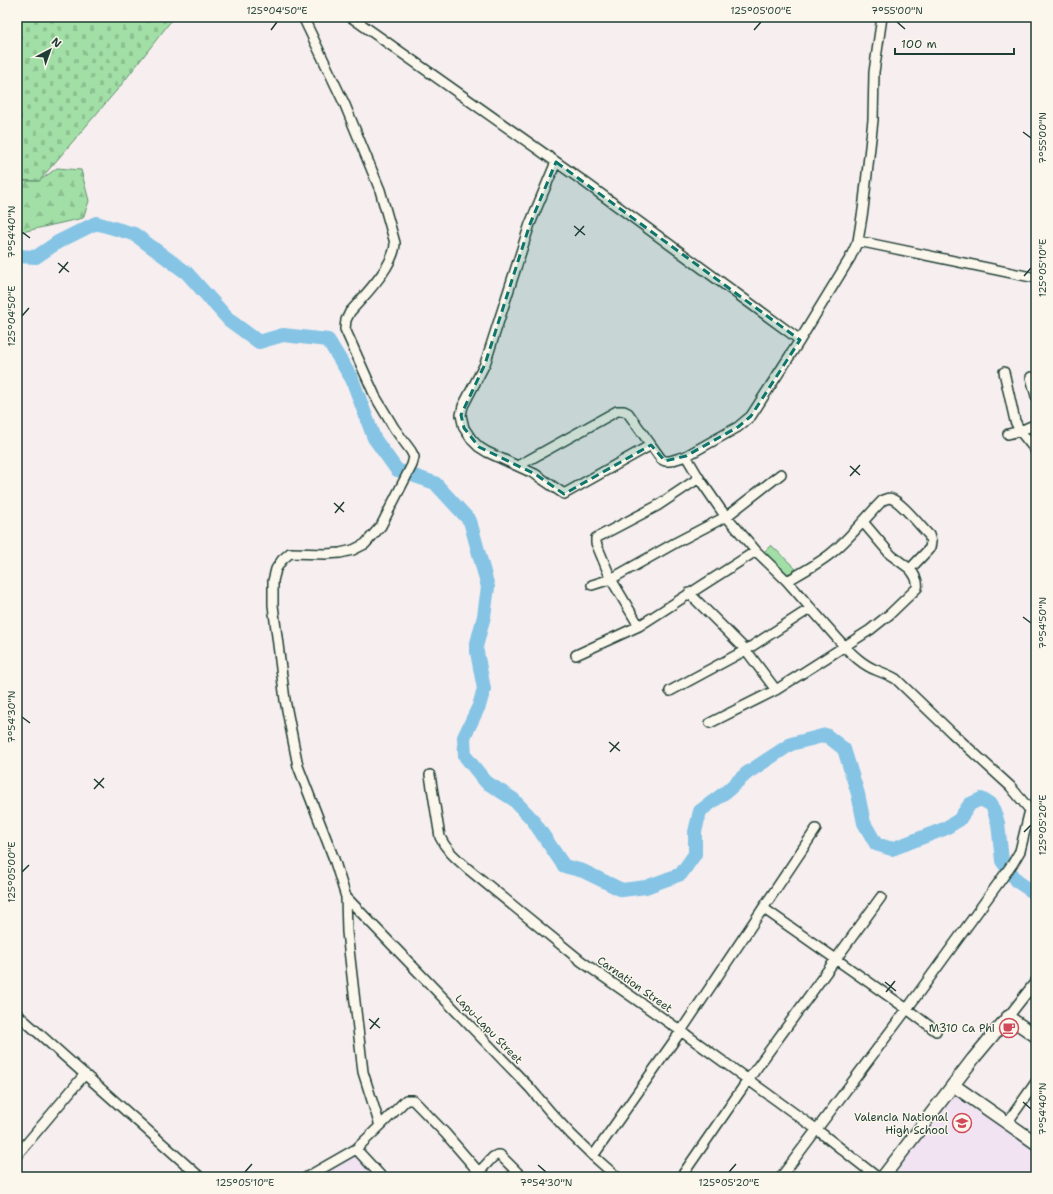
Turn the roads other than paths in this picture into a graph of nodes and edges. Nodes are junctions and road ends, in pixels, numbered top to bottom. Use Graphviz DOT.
graph roads {
  1 [pos="303,17"];
  2 [pos="351,17"];
  3 [pos="882,17"];
  4 [pos="556,162"];
  5 [pos="858,241"];
  6 [pos="1036,278"];
  7 [pos="800,340"];
  8 [pos="1004,372"];
  9 [pos="1031,377"];
  10 [pos="1036,396"];
  11 [pos="1036,424"];
  12 [pos="1020,432"];
  13 [pos="1008,434"];
  14 [pos="651,445"];
  15 [pos="1036,451"];
  16 [pos="686,456"];
  17 [pos="518,466"];
  18 [pos="781,474"];
  19 [pos="698,478"];
  20 [pos="727,516"];
  21 [pos="863,522"];
  22 [pos="756,551"];
  23 [pos="910,569"];
  24 [pos="611,579"];
  25 [pos="787,581"];
  26 [pos="592,585"];
  27 [pos="689,593"];
  28 [pos="811,608"];
  29 [pos="639,626"];
  30 [pos="844,646"];
  31 [pos="746,650"];
  32 [pos="576,655"];
  33 [pos="776,690"];
  34 [pos="670,692"];
  35 [pos="710,723"];
  36 [pos="430,776"];
  37 [pos="1033,808"];
  38 [pos="816,829"];
  39 [pos="346,897"];
  40 [pos="882,897"];
  41 [pos="763,908"];
  42 [pos="836,958"];
  43 [pos="1036,981"];
  44 [pos="907,1009"];
  45 [pos="17,1014"];
  46 [pos="1008,1017"];
  47 [pos="681,1031"];
  48 [pos="936,1031"];
  49 [pos="1036,1036"];
  50 [pos="85,1074"];
  51 [pos="748,1080"];
  52 [pos="1036,1082"];
  53 [pos="953,1085"];
  54 [pos="1007,1123"];
  55 [pos="380,1126"];
  56 [pos="816,1130"];
  57 [pos="1036,1143"];
  58 [pos="356,1149"];
  59 [pos="17,1155"];
  60 [pos="593,1156"];
  61 [pos="481,1175"];
  62 [pos="200,1177"];
  63 [pos="307,1177"];
  64 [pos="382,1177"];
  65 [pos="522,1177"];
  66 [pos="617,1177"];
  67 [pos="681,1177"];
  68 [pos="781,1177"];
  69 [pos="877,1177"];
  70 [pos="883,1177"];
  1 -- 39 [label="street"];
  2 -- 4 [label="street"];
  3 -- 5 [label="street"];
  4 -- 7 [label="street"];
  4 -- 17 [label="street"];
  5 -- 6 [label="street"];
  5 -- 7 [label="street"];
  7 -- 16 [label="street"];
  8 -- 12 [label="street"];
  9 -- 10 [label="street"];
  11 -- 12 [label="street"];
  12 -- 13 [label="street"];
  12 -- 15 [label="street"];
  14 -- 16 [label="street"];
  14 -- 17 [label="street"];
  14 -- 17 [label="street"];
  16 -- 19 [label="street"];
  18 -- 20 [label="street"];
  19 -- 20 [label="street"];
  19 -- 24 [label="street"];
  20 -- 22 [label="street"];
  20 -- 24 [label="street"];
  21 -- 23 [label="street"];
  21 -- 23 [label="street"];
  21 -- 25 [label="street"];
  22 -- 25 [label="street"];
  22 -- 27 [label="street"];
  23 -- 30 [label="street"];
  24 -- 26 [label="street"];
  24 -- 29 [label="street"];
  25 -- 28 [label="street"];
  27 -- 29 [label="street"];
  27 -- 31 [label="street"];
  28 -- 30 [label="street"];
  28 -- 31 [label="street"];
  29 -- 32 [label="street"];
  30 -- 33 [label="street"];
  30 -- 37 [label="street"];
  31 -- 33 [label="street"];
  31 -- 34 [label="street"];
  33 -- 35 [label="street"];
  36 -- 47 [label="street, Carnation Street"];
  37 -- 44 [label="street"];
  38 -- 41 [label="street"];
  39 -- 55 [label="street"];
  39 -- 60 [label="street, Lapu-Lapu Street"];
  40 -- 42 [label="street"];
  41 -- 42 [label="street"];
  41 -- 47 [label="street"];
  42 -- 44 [label="street"];
  42 -- 51 [label="street"];
  43 -- 46 [label="street"];
  44 -- 48 [label="street"];
  44 -- 56 [label="street"];
  45 -- 50 [label="street"];
  46 -- 49 [label="street"];
  46 -- 53 [label="street"];
  47 -- 51 [label="street, Carnation Street"];
  47 -- 60 [label="street"];
  50 -- 59 [label="street"];
  50 -- 62 [label="street"];
  51 -- 56 [label="street, Carnation Street"];
  51 -- 67 [label="street"];
  52 -- 54 [label="street"];
  53 -- 54 [label="street"];
  53 -- 70 [label="street"];
  54 -- 57 [label="street"];
  55 -- 58 [label="street"];
  55 -- 61 [label="street"];
  56 -- 68 [label="street"];
  56 -- 69 [label="street, Carnation Street"];
  58 -- 63 [label="street"];
  58 -- 64 [label="street"];
  60 -- 66 [label="street, Lapu-Lapu Street"];
  61 -- 65 [label="street"];
}
